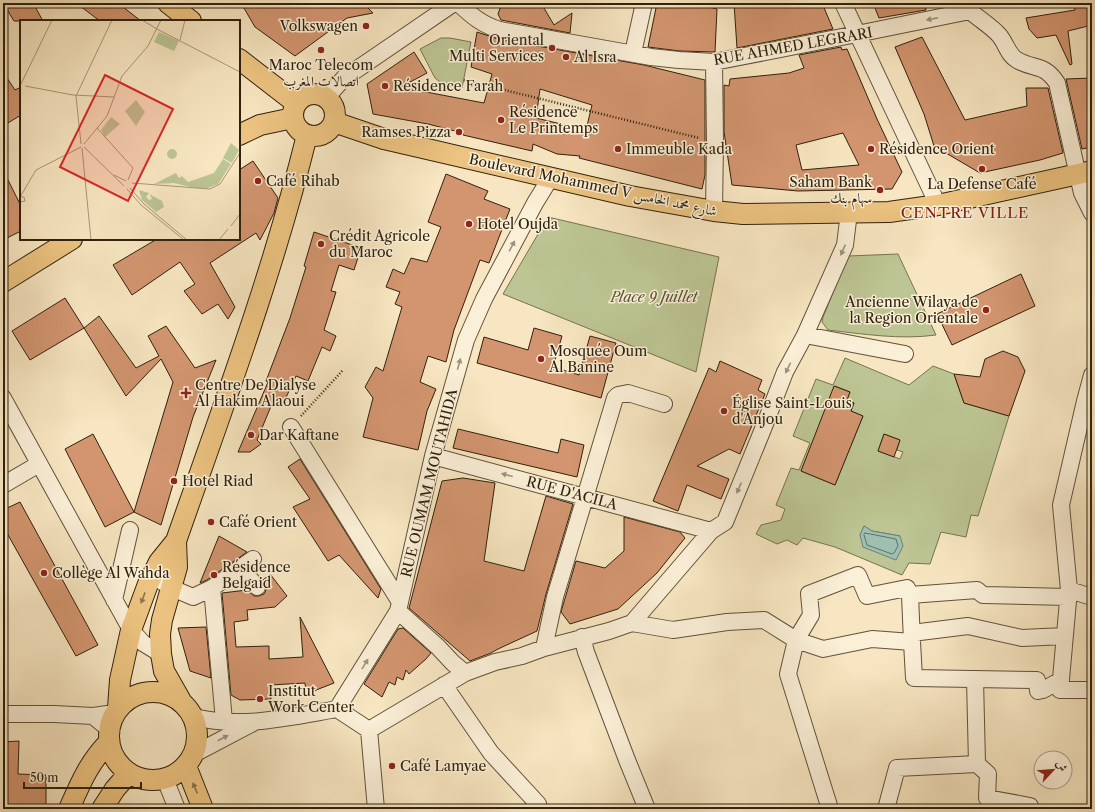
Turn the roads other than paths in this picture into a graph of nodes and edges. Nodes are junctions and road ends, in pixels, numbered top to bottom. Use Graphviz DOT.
graph roads {
  1 [pos="168,3"];
  2 [pos="454,3"];
  3 [pos="458,3"];
  4 [pos="644,3"];
  5 [pos="843,3"];
  6 [pos="970,7"];
  7 [pos="190,20"];
  8 [pos="857,34"];
  9 [pos="633,53"];
  10 [pos="240,60"];
  11 [pos="714,62"];
  12 [pos="326,98"];
  13 [pos="294,110"];
  14 [pos="334,122"];
  15 [pos="240,135"];
  16 [pos="307,135"];
  17 [pos="1085,173"];
  18 [pos="551,177"];
  19 [pos="938,205"];
  20 [pos="714,211"];
  21 [pos="849,212"];
  22 [pos="1092,213"];
  23 [pos="70,240"];
  24 [pos="3,282"];
  25 [pos="805,335"];
  26 [pos="905,354"];
  27 [pos="1092,375"];
  28 [pos="3,398"];
  29 [pos="1088,402"];
  30 [pos="664,404"];
  31 [pos="291,427"];
  32 [pos="433,456"];
  33 [pos="39,464"];
  34 [pos="3,485"];
  35 [pos="586,496"];
  36 [pos="130,530"];
  37 [pos="711,531"];
  38 [pos="176,541"];
  39 [pos="253,560"];
  40 [pos="237,571"];
  41 [pos="153,576"];
  42 [pos="257,587"];
  43 [pos="172,588"];
  44 [pos="212,588"];
  45 [pos="1068,594"];
  46 [pos="910,595"];
  47 [pos="1092,597"];
  48 [pos="114,600"];
  49 [pos="399,606"];
  50 [pos="632,623"];
  51 [pos="131,630"];
  52 [pos="1065,636"];
  53 [pos="582,637"];
  54 [pos="912,638"];
  55 [pos="796,640"];
  56 [pos="544,648"];
  57 [pos="161,654"];
  58 [pos="465,672"];
  59 [pos="975,679"];
  60 [pos="1061,680"];
  61 [pos="444,685"];
  62 [pos="1092,690"];
  63 [pos="181,701"];
  64 [pos="337,709"];
  65 [pos="3,714"];
  66 [pos="194,716"];
  67 [pos="224,721"];
  68 [pos="254,722"];
  69 [pos="113,723"];
  70 [pos="369,730"];
  71 [pos="190,760"];
  72 [pos="977,764"];
  73 [pos="128,773"];
  74 [pos="165,779"];
  75 [pos="69,809"];
  76 [pos="102,809"];
  77 [pos="177,809"];
  78 [pos="203,809"];
  79 [pos="376,809"];
  80 [pos="536,809"];
  81 [pos="647,809"];
  82 [pos="830,809"];
  83 [pos="886,809"];
  84 [pos="1031,809"];
  1 -- 7 [label="main road"];
  2 -- 12 [label="street"];
  3 -- 9 [label="street, RUE AHMED LEGRARI"];
  4 -- 9 [label="street"];
  5 -- 8 [label="street"];
  6 -- 8 [label="street, RUE AHMED LEGRARI, one-way"];
  6 -- 17 [label="street"];
  8 -- 11 [label="street, RUE AHMED LEGRARI"];
  8 -- 19 [label="street"];
  9 -- 11 [label="street, RUE AHMED LEGRARI"];
  10 -- 13 [label="main road"];
  11 -- 20 [label="street"];
  12 -- 13 [label="main road"];
  12 -- 14 [label="main road"];
  13 -- 15 [label="main road"];
  13 -- 16 [label="main road"];
  14 -- 16 [label="main road"];
  14 -- 18 [label="main road, Boulevard Mohammed V شارع محمد الخامس"];
  16 -- 38 [label="main road"];
  17 -- 19 [label="main road, Boulevard Mohammed V شارع محمد الخامس"];
  17 -- 22 [label="street"];
  18 -- 20 [label="main road, Boulevard Mohammed V شارع محمد الخامس"];
  32 -- 18 [label="street, RUE OUMAM MOUTAHIDA, one-way"];
  19 -- 21 [label="main road, Boulevard Mohammed V شارع محمد الخامس"];
  20 -- 21 [label="main road, Boulevard Mohammed V شارع محمد الخامس"];
  21 -- 25 [label="street, one-way"];
  23 -- 24 [label="main road"];
  25 -- 26 [label="street"];
  25 -- 37 [label="street, one-way"];
  27 -- 29 [label="street"];
  28 -- 33 [label="street"];
  29 -- 45 [label="street"];
  30 -- 35 [label="street"];
  31 -- 49 [label="street"];
  35 -- 32 [label="street, RUE D'ACILA, one-way"];
  32 -- 49 [label="street, RUE OUMAM MOUTAHIDA"];
  33 -- 34 [label="street"];
  33 -- 48 [label="street"];
  35 -- 37 [label="street, RUE D'ACILA"];
  35 -- 56 [label="street"];
  36 -- 48 [label="street"];
  37 -- 50 [label="street"];
  38 -- 41 [label="main road"];
  38 -- 43 [label="main road"];
  39 -- 40 [label="street"];
  40 -- 42 [label="street"];
  40 -- 44 [label="street"];
  41 -- 43 [label="street"];
  41 -- 51 [label="main road, one-way"];
  43 -- 44 [label="street"];
  43 -- 57 [label="main road"];
  44 -- 67 [label="street"];
  45 -- 46 [label="street"];
  45 -- 47 [label="street"];
  45 -- 52 [label="street"];
  46 -- 54 [label="street"];
  46 -- 55 [label="street"];
  48 -- 51 [label="street"];
  49 -- 58 [label="street"];
  64 -- 49 [label="street, RUE OUMAM MOUTAHIDA, one-way"];
  50 -- 53 [label="street"];
  50 -- 55 [label="street"];
  51 -- 57 [label="street"];
  51 -- 69 [label="main road"];
  52 -- 54 [label="street"];
  52 -- 60 [label="street"];
  53 -- 56 [label="street"];
  53 -- 81 [label="street"];
  54 -- 55 [label="street"];
  54 -- 59 [label="street"];
  55 -- 82 [label="street"];
  56 -- 58 [label="street"];
  57 -- 63 [label="main road"];
  58 -- 61 [label="street"];
  59 -- 60 [label="street"];
  59 -- 72 [label="street"];
  60 -- 62 [label="street"];
  61 -- 70 [label="street"];
  61 -- 80 [label="street"];
  63 -- 66 [label="main road"];
  63 -- 69 [label="main road"];
  64 -- 68 [label="street"];
  64 -- 70 [label="street"];
  65 -- 69 [label="street"];
  66 -- 67 [label="street"];
  66 -- 71 [label="main road"];
  67 -- 68 [label="street"];
  71 -- 68 [label="street, one-way"];
  69 -- 73 [label="main road"];
  69 -- 75 [label="main road"];
  70 -- 79 [label="street"];
  71 -- 74 [label="main road"];
  78 -- 71 [label="main road, one-way"];
  72 -- 83 [label="street"];
  72 -- 84 [label="street"];
  73 -- 74 [label="main road"];
  73 -- 76 [label="main road"];
  74 -- 77 [label="street"];
}
